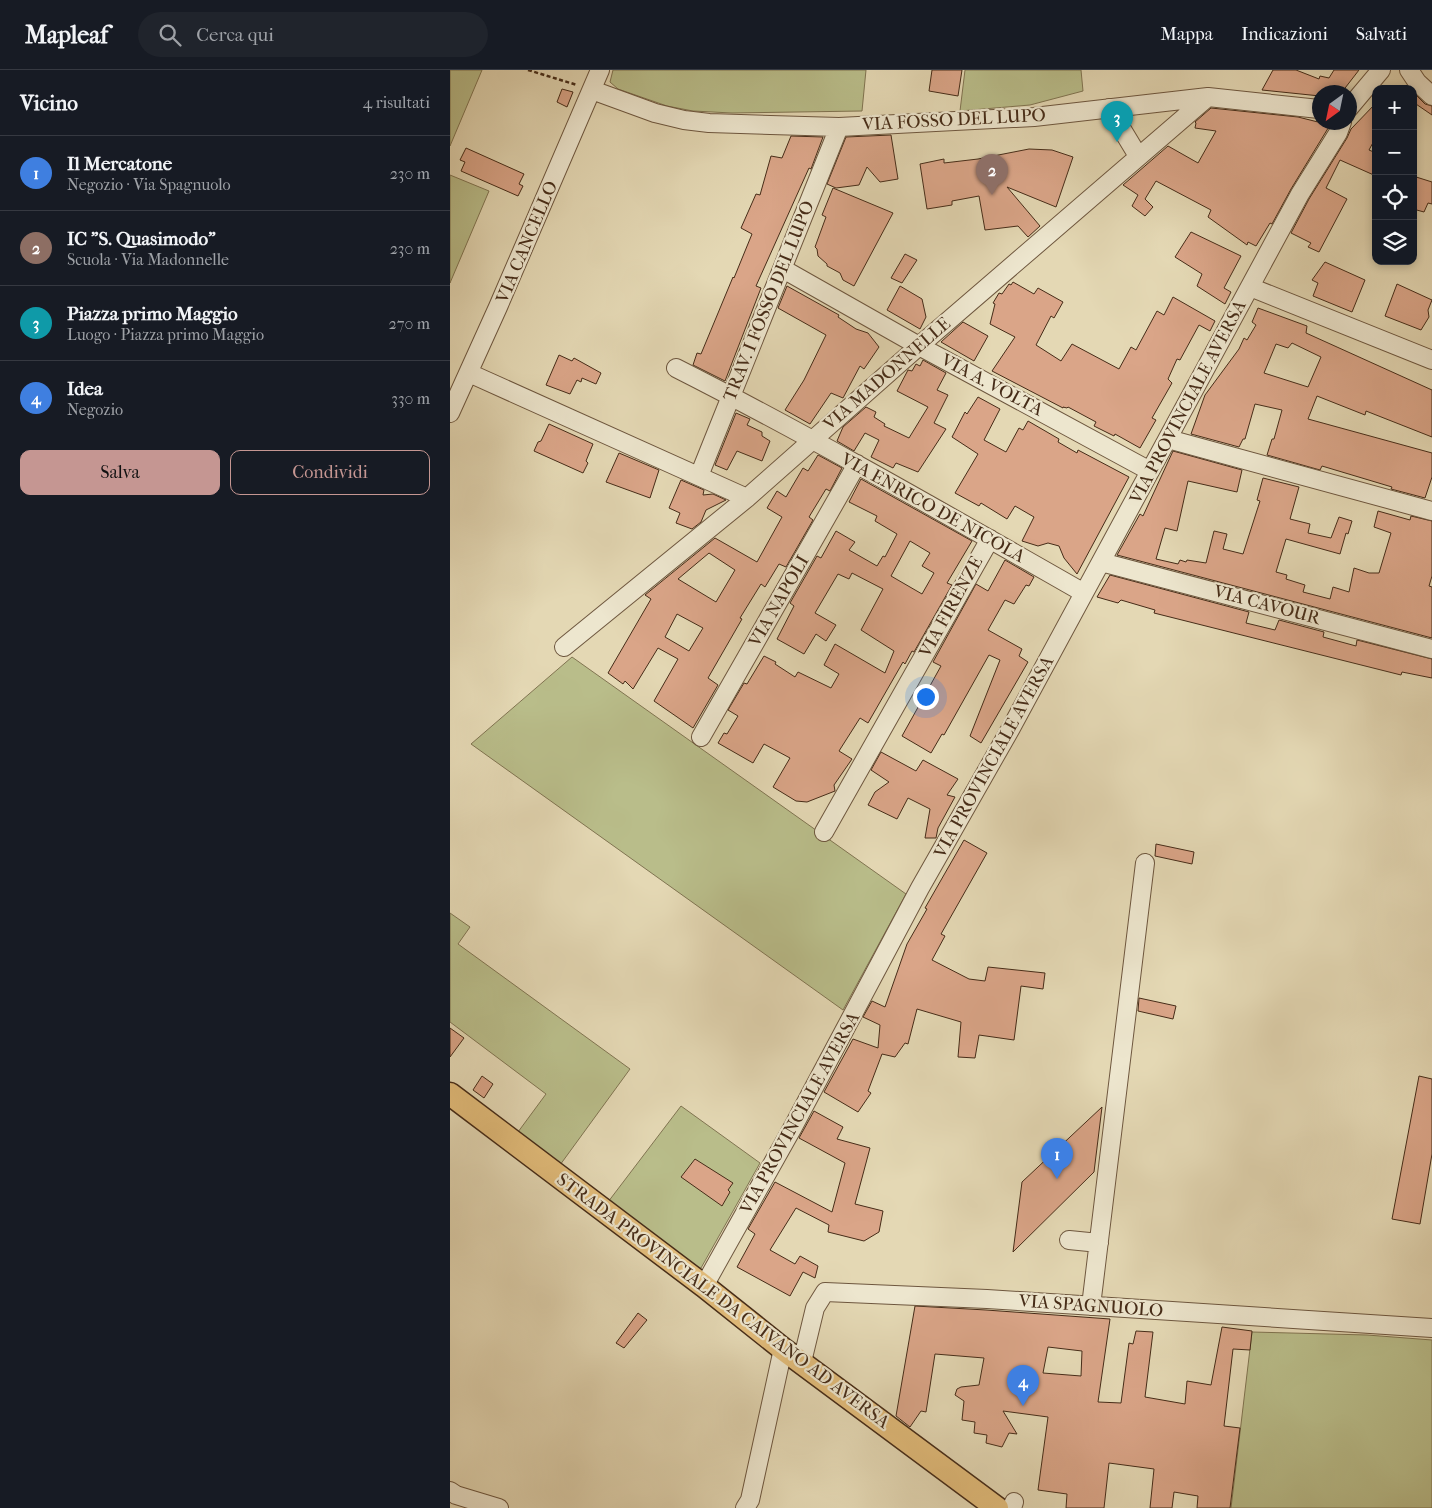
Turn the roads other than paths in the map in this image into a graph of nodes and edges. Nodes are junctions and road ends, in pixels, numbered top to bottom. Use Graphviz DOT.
graph roads {
  1 [pos="600,70"];
  2 [pos="1381,70"];
  3 [pos="1409,70"];
  4 [pos="592,90"];
  5 [pos="1432,96"];
  6 [pos="1208,97"];
  7 [pos="1357,99"];
  8 [pos="1109,108"];
  9 [pos="1312,108"];
  10 [pos="839,127"];
  11 [pos="1339,130"];
  12 [pos="1138,156"];
  13 [pos="783,269"];
  14 [pos="1250,286"];
  15 [pos="919,346"];
  16 [pos="1432,360"];
  17 [pos="676,368"];
  18 [pos="468,372"];
  19 [pos="730,395"];
  20 [pos="450,413"];
  21 [pos="1168,439"];
  22 [pos="811,440"];
  23 [pos="857,464"];
  24 [pos="1150,471"];
  25 [pos="699,476"];
  26 [pos="747,498"];
  27 [pos="1432,511"];
  28 [pos="990,539"];
  29 [pos="1101,562"];
  30 [pos="1084,593"];
  31 [pos="564,647"];
  32 [pos="1432,649"];
  33 [pos="701,737"];
  34 [pos="824,832"];
  35 [pos="1145,863"];
  36 [pos="450,1094"];
  37 [pos="1069,1240"];
  38 [pos="1099,1243"];
  39 [pos="704,1286"];
  40 [pos="1091,1306"];
  41 [pos="1432,1328"];
  42 [pos="784,1349"];
  43 [pos="802,1362"];
  44 [pos="450,1491"];
  45 [pos="1008,1506"];
  46 [pos="499,1508"];
  47 [pos="745,1508"];
  1 -- 4 [label="street, VIA CANCELLO"];
  2 -- 7 [label="street"];
  3 -- 5 [label="street"];
  4 -- 10 [label="street, VIA FOSSO DEL LUPO"];
  4 -- 18 [label="street, VIA CANCELLO"];
  6 -- 8 [label="street, VIA FOSSO DEL LUPO"];
  6 -- 9 [label="street, VIA FOSSO DEL LUPO"];
  6 -- 12 [label="street, VIA MADONNELLE"];
  8 -- 10 [label="street, VIA FOSSO DEL LUPO"];
  8 -- 12 [label="street"];
  10 -- 13 [label="street, TRAV. I FOSSO DEL LUPO"];
  11 -- 14 [label="street, VIA PROVINCIALE AVERSA"];
  12 -- 15 [label="street, VIA MADONNELLE"];
  13 -- 15 [label="street, VIA A. VOLTA"];
  13 -- 19 [label="street, TRAV. I FOSSO DEL LUPO"];
  14 -- 16 [label="street"];
  14 -- 21 [label="street, VIA PROVINCIALE AVERSA"];
  15 -- 22 [label="street, VIA MADONNELLE"];
  15 -- 24 [label="street, VIA A. VOLTA"];
  17 -- 19 [label="street, VIA ENRICO DE NICOLA"];
  18 -- 20 [label="street, VIA CANCELLO"];
  18 -- 25 [label="street"];
  19 -- 22 [label="street, VIA ENRICO DE NICOLA"];
  19 -- 25 [label="street, TRAV. I FOSSO DEL LUPO"];
  21 -- 24 [label="street, VIA PROVINCIALE AVERSA"];
  21 -- 27 [label="street"];
  22 -- 23 [label="street, VIA ENRICO DE NICOLA"];
  22 -- 26 [label="street, VIA MADONNELLE"];
  23 -- 28 [label="street, VIA ENRICO DE NICOLA"];
  23 -- 33 [label="street, VIA NAPOLI"];
  24 -- 29 [label="street, VIA PROVINCIALE AVERSA"];
  25 -- 26 [label="street"];
  26 -- 31 [label="street, VIA MADONNELLE"];
  28 -- 30 [label="street, VIA ENRICO DE NICOLA"];
  28 -- 34 [label="street, VIA FIRENZE"];
  29 -- 30 [label="street, VIA PROVINCIALE AVERSA"];
  29 -- 32 [label="street, VIA CAVOUR"];
  30 -- 39 [label="street, VIA PROVINCIALE AVERSA"];
  35 -- 38 [label="street"];
  36 -- 39 [label="main road, STRADA PROVINCIALE DA CAIVANO AD AVERSA"];
  37 -- 38 [label="street"];
  38 -- 40 [label="street"];
  39 -- 42 [label="main road, STRADA PROVINCIALE DA CAIVANO AD AVERSA"];
  40 -- 41 [label="street, VIA SPAGNUOLO"];
  40 -- 43 [label="street, VIA SPAGNUOLO"];
  42 -- 43 [label="main road, STRADA PROVINCIALE DA CAIVANO AD AVERSA"];
  42 -- 47 [label="street"];
  43 -- 45 [label="main road, STRADA PROVINCIALE DA CAIVANO AD AVERSA"];
  44 -- 46 [label="street"];
}
